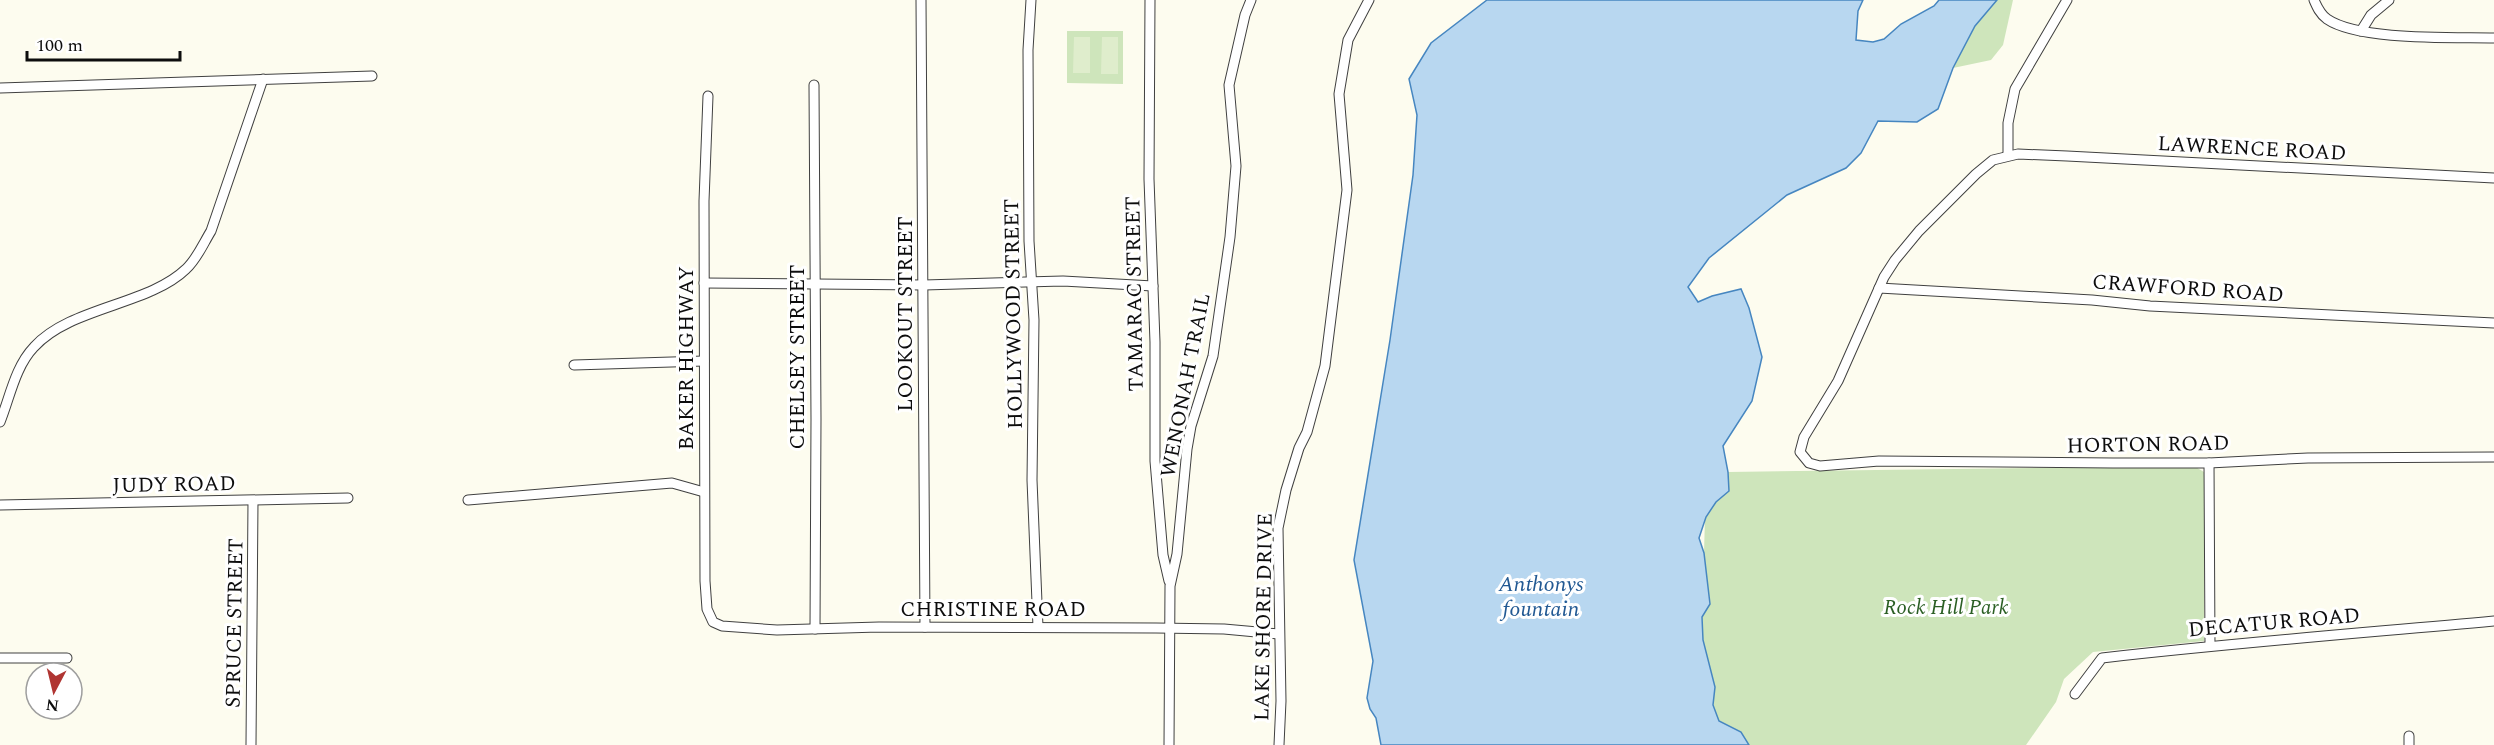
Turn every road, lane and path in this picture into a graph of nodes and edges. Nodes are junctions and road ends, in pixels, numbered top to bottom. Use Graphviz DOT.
graph roads {
  1 [pos="921,0"];
  2 [pos="1031,0"];
  3 [pos="1150,0"];
  4 [pos="1251,0"];
  5 [pos="1369,0"];
  6 [pos="2314,0"];
  7 [pos="2389,0"];
  8 [pos="2066,1"];
  9 [pos="2361,31"];
  10 [pos="2494,38"];
  11 [pos="372,76"];
  12 [pos="263,79"];
  13 [pos="814,85"];
  14 [pos="0,87"];
  15 [pos="708,96"];
  16 [pos="2008,155"];
  17 [pos="2494,178"];
  18 [pos="1032,282"];
  19 [pos="704,283"];
  20 [pos="815,283"];
  21 [pos="924,285"];
  22 [pos="1153,286"];
  23 [pos="1879,288"];
  24 [pos="2494,323"];
  25 [pos="704,361"];
  26 [pos="574,365"];
  27 [pos="0,422"];
  28 [pos="2494,458"];
  29 [pos="2209,463"];
  30 [pos="704,492"];
  31 [pos="348,498"];
  32 [pos="468,500"];
  33 [pos="253,501"];
  34 [pos="0,505"];
  35 [pos="1170,586"];
  36 [pos="710,618"];
  37 [pos="2494,621"];
  38 [pos="925,627"];
  39 [pos="1038,627"];
  40 [pos="1170,628"];
  41 [pos="815,629"];
  42 [pos="1279,634"];
  43 [pos="2210,646"];
  44 [pos="0,658"];
  45 [pos="67,658"];
  46 [pos="2074,694"];
  47 [pos="251,745"];
  48 [pos="1169,745"];
  49 [pos="1279,745"];
  1 -- 21 [label="street, LOOKOUT STREET"];
  2 -- 18 [label="street, HOLLYWOOD STREET"];
  3 -- 22 [label="street, TAMARAC STREET"];
  4 -- 35 [label="street, WENONAH TRAIL"];
  5 -- 42 [label="street, LAKE SHORE DRIVE"];
  6 -- 9 [label="street"];
  7 -- 9 [label="street"];
  8 -- 16 [label="street"];
  9 -- 10 [label="street"];
  11 -- 12 [label="street"];
  12 -- 14 [label="street"];
  12 -- 27 [label="street"];
  13 -- 20 [label="street, CHELSEY STREET"];
  15 -- 19 [label="street, BAKER HIGHWAY"];
  16 -- 17 [label="street, LAWRENCE ROAD"];
  16 -- 23 [label="street"];
  18 -- 21 [label="street"];
  18 -- 22 [label="street"];
  18 -- 39 [label="street, HOLLYWOOD STREET"];
  19 -- 20 [label="street"];
  19 -- 25 [label="street, BAKER HIGHWAY"];
  20 -- 21 [label="street"];
  20 -- 41 [label="street, CHELSEY STREET"];
  21 -- 38 [label="street, LOOKOUT STREET"];
  22 -- 35 [label="street, TAMARAC STREET"];
  23 -- 24 [label="street, CRAWFORD ROAD"];
  23 -- 29 [label="street, HORTON ROAD"];
  25 -- 26 [label="street"];
  25 -- 30 [label="street, BAKER HIGHWAY"];
  28 -- 29 [label="street, HORTON ROAD"];
  29 -- 43 [label="street"];
  30 -- 32 [label="street"];
  30 -- 36 [label="street, BAKER HIGHWAY"];
  31 -- 33 [label="street, JUDY ROAD"];
  33 -- 34 [label="street, JUDY ROAD"];
  33 -- 47 [label="street, SPRUCE STREET"];
  35 -- 40 [label="street, WENONAH TRAIL"];
  36 -- 41 [label="street, CHRISTINE ROAD"];
  37 -- 43 [label="street, DECATUR ROAD"];
  38 -- 39 [label="street, CHRISTINE ROAD"];
  38 -- 41 [label="street, CHRISTINE ROAD"];
  39 -- 40 [label="street, CHRISTINE ROAD"];
  40 -- 42 [label="street, CHRISTINE ROAD"];
  40 -- 48 [label="street, WENONAH TRAIL"];
  42 -- 49 [label="street, LAKE SHORE DRIVE"];
  43 -- 46 [label="street, DECATUR ROAD"];
  44 -- 45 [label="street"];
}
